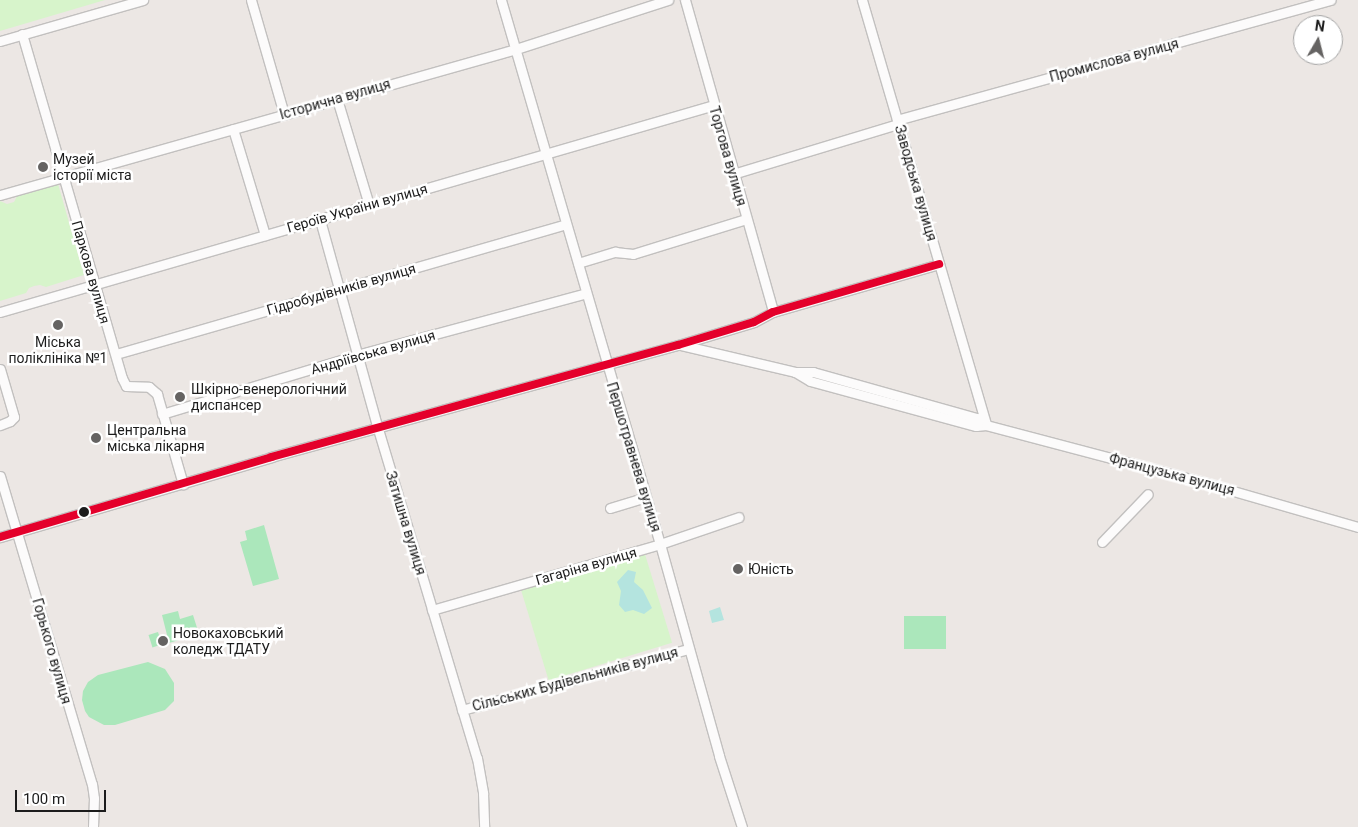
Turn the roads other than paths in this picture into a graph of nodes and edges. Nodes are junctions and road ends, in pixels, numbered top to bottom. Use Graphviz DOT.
graph roads {
  1 [pos="143,0"];
  2 [pos="251,0"];
  3 [pos="501,0"];
  4 [pos="668,0"];
  5 [pos="684,0"];
  6 [pos="862,0"];
  7 [pos="1331,0"];
  8 [pos="22,34"];
  9 [pos="0,41"];
  10 [pos="516,48"];
  11 [pos="337,99"];
  12 [pos="714,105"];
  13 [pos="284,114"];
  14 [pos="898,122"];
  15 [pos="233,129"];
  16 [pos="545,154"];
  17 [pos="733,174"];
  18 [pos="64,176"];
  19 [pos="0,194"];
  20 [pos="369,205"];
  21 [pos="746,219"];
  22 [pos="320,220"];
  23 [pos="566,224"];
  24 [pos="265,235"];
  25 [pos="578,263"];
  26 [pos="939,264"];
  27 [pos="94,284"];
  28 [pos="338,290"];
  29 [pos="586,293"];
  30 [pos="0,312"];
  31 [pos="774,312"];
  32 [pos="678,345"];
  33 [pos="116,354"];
  34 [pos="357,355"];
  35 [pos="607,364"];
  36 [pos="0,369"];
  37 [pos="2,385"];
  38 [pos="162,414"];
  39 [pos="986,424"];
  40 [pos="0,425"];
  41 [pos="378,429"];
  42 [pos="0,476"];
  43 [pos="183,484"];
  44 [pos="1148,494"];
  45 [pos="645,497"];
  46 [pos="610,508"];
  47 [pos="739,518"];
  48 [pos="1358,528"];
  49 [pos="18,532"];
  50 [pos="0,537"];
  51 [pos="1102,542"];
  52 [pos="660,544"];
  53 [pos="432,610"];
  54 [pos="688,649"];
  55 [pos="462,710"];
  56 [pos="93,827"];
  57 [pos="484,827"];
  58 [pos="742,827"];
  1 -- 8 [label="street"];
  2 -- 13 [label="street"];
  3 -- 10 [label="street, Першотравнева вулиця"];
  4 -- 10 [label="street, Історична вулиця"];
  5 -- 12 [label="street, Торгова вулиця"];
  6 -- 14 [label="street, Заводська вулиця"];
  7 -- 14 [label="street, Промислова вулиця"];
  8 -- 9 [label="street"];
  8 -- 18 [label="street, Паркова вулиця"];
  10 -- 11 [label="street, Історична вулиця"];
  10 -- 16 [label="street, Першотравнева вулиця"];
  11 -- 13 [label="street, Історична вулиця"];
  11 -- 20 [label="street"];
  12 -- 16 [label="street, Героїв України вулиця"];
  12 -- 17 [label="street, Торгова вулиця"];
  13 -- 15 [label="street, Історична вулиця"];
  14 -- 17 [label="street"];
  14 -- 26 [label="street, Заводська вулиця"];
  15 -- 18 [label="street, Історична вулиця"];
  15 -- 24 [label="street"];
  16 -- 20 [label="street, Героїв України вулиця"];
  16 -- 23 [label="street, Першотравнева вулиця"];
  17 -- 21 [label="street, Торгова вулиця"];
  18 -- 19 [label="street, Історична вулиця"];
  18 -- 27 [label="street, Паркова вулиця"];
  20 -- 22 [label="street, Героїв України вулиця"];
  21 -- 25 [label="street"];
  21 -- 31 [label="street, Торгова вулиця"];
  22 -- 24 [label="street, Героїв України вулиця"];
  22 -- 28 [label="street, Затишна вулиця"];
  23 -- 25 [label="street, Першотравнева вулиця"];
  23 -- 28 [label="street, Гідробудівників вулиця"];
  24 -- 27 [label="street, Героїв України вулиця"];
  25 -- 29 [label="street, Першотравнева вулиця"];
  26 -- 31 [label="street"];
  26 -- 39 [label="street, Заводська вулиця"];
  27 -- 30 [label="street, Героїв України вулиця"];
  27 -- 33 [label="street, Паркова вулиця"];
  28 -- 33 [label="street, Гідробудівників вулиця"];
  28 -- 34 [label="street, Затишна вулиця"];
  29 -- 34 [label="street, Андріївська вулиця"];
  29 -- 35 [label="street, Першотравнева вулиця"];
  31 -- 32 [label="street"];
  32 -- 35 [label="street"];
  32 -- 39 [label="street, Французька вулиця"];
  33 -- 38 [label="street, Паркова вулиця"];
  34 -- 38 [label="street, Андріївська вулиця"];
  34 -- 41 [label="street, Затишна вулиця"];
  35 -- 41 [label="street"];
  35 -- 45 [label="street, Першотравнева вулиця"];
  36 -- 37 [label="street"];
  37 -- 40 [label="street"];
  38 -- 43 [label="street, Паркова вулиця"];
  39 -- 48 [label="street, Французька вулиця"];
  41 -- 43 [label="street"];
  41 -- 53 [label="street, Затишна вулиця"];
  42 -- 49 [label="street, Горького вулиця"];
  43 -- 49 [label="street"];
  44 -- 51 [label="street"];
  45 -- 46 [label="street"];
  45 -- 52 [label="street, Першотравнева вулиця"];
  47 -- 52 [label="street, Гагаріна вулиця"];
  49 -- 50 [label="street"];
  49 -- 56 [label="street, Горького вулиця"];
  52 -- 53 [label="street, Гагаріна вулиця"];
  52 -- 54 [label="street, Першотравнева вулиця"];
  53 -- 55 [label="street, Затишна вулиця"];
  54 -- 55 [label="street, Сільських Будівельників вулиця"];
  54 -- 58 [label="street, Першотравнева вулиця"];
  55 -- 57 [label="street, Затишна вулиця"];
}
